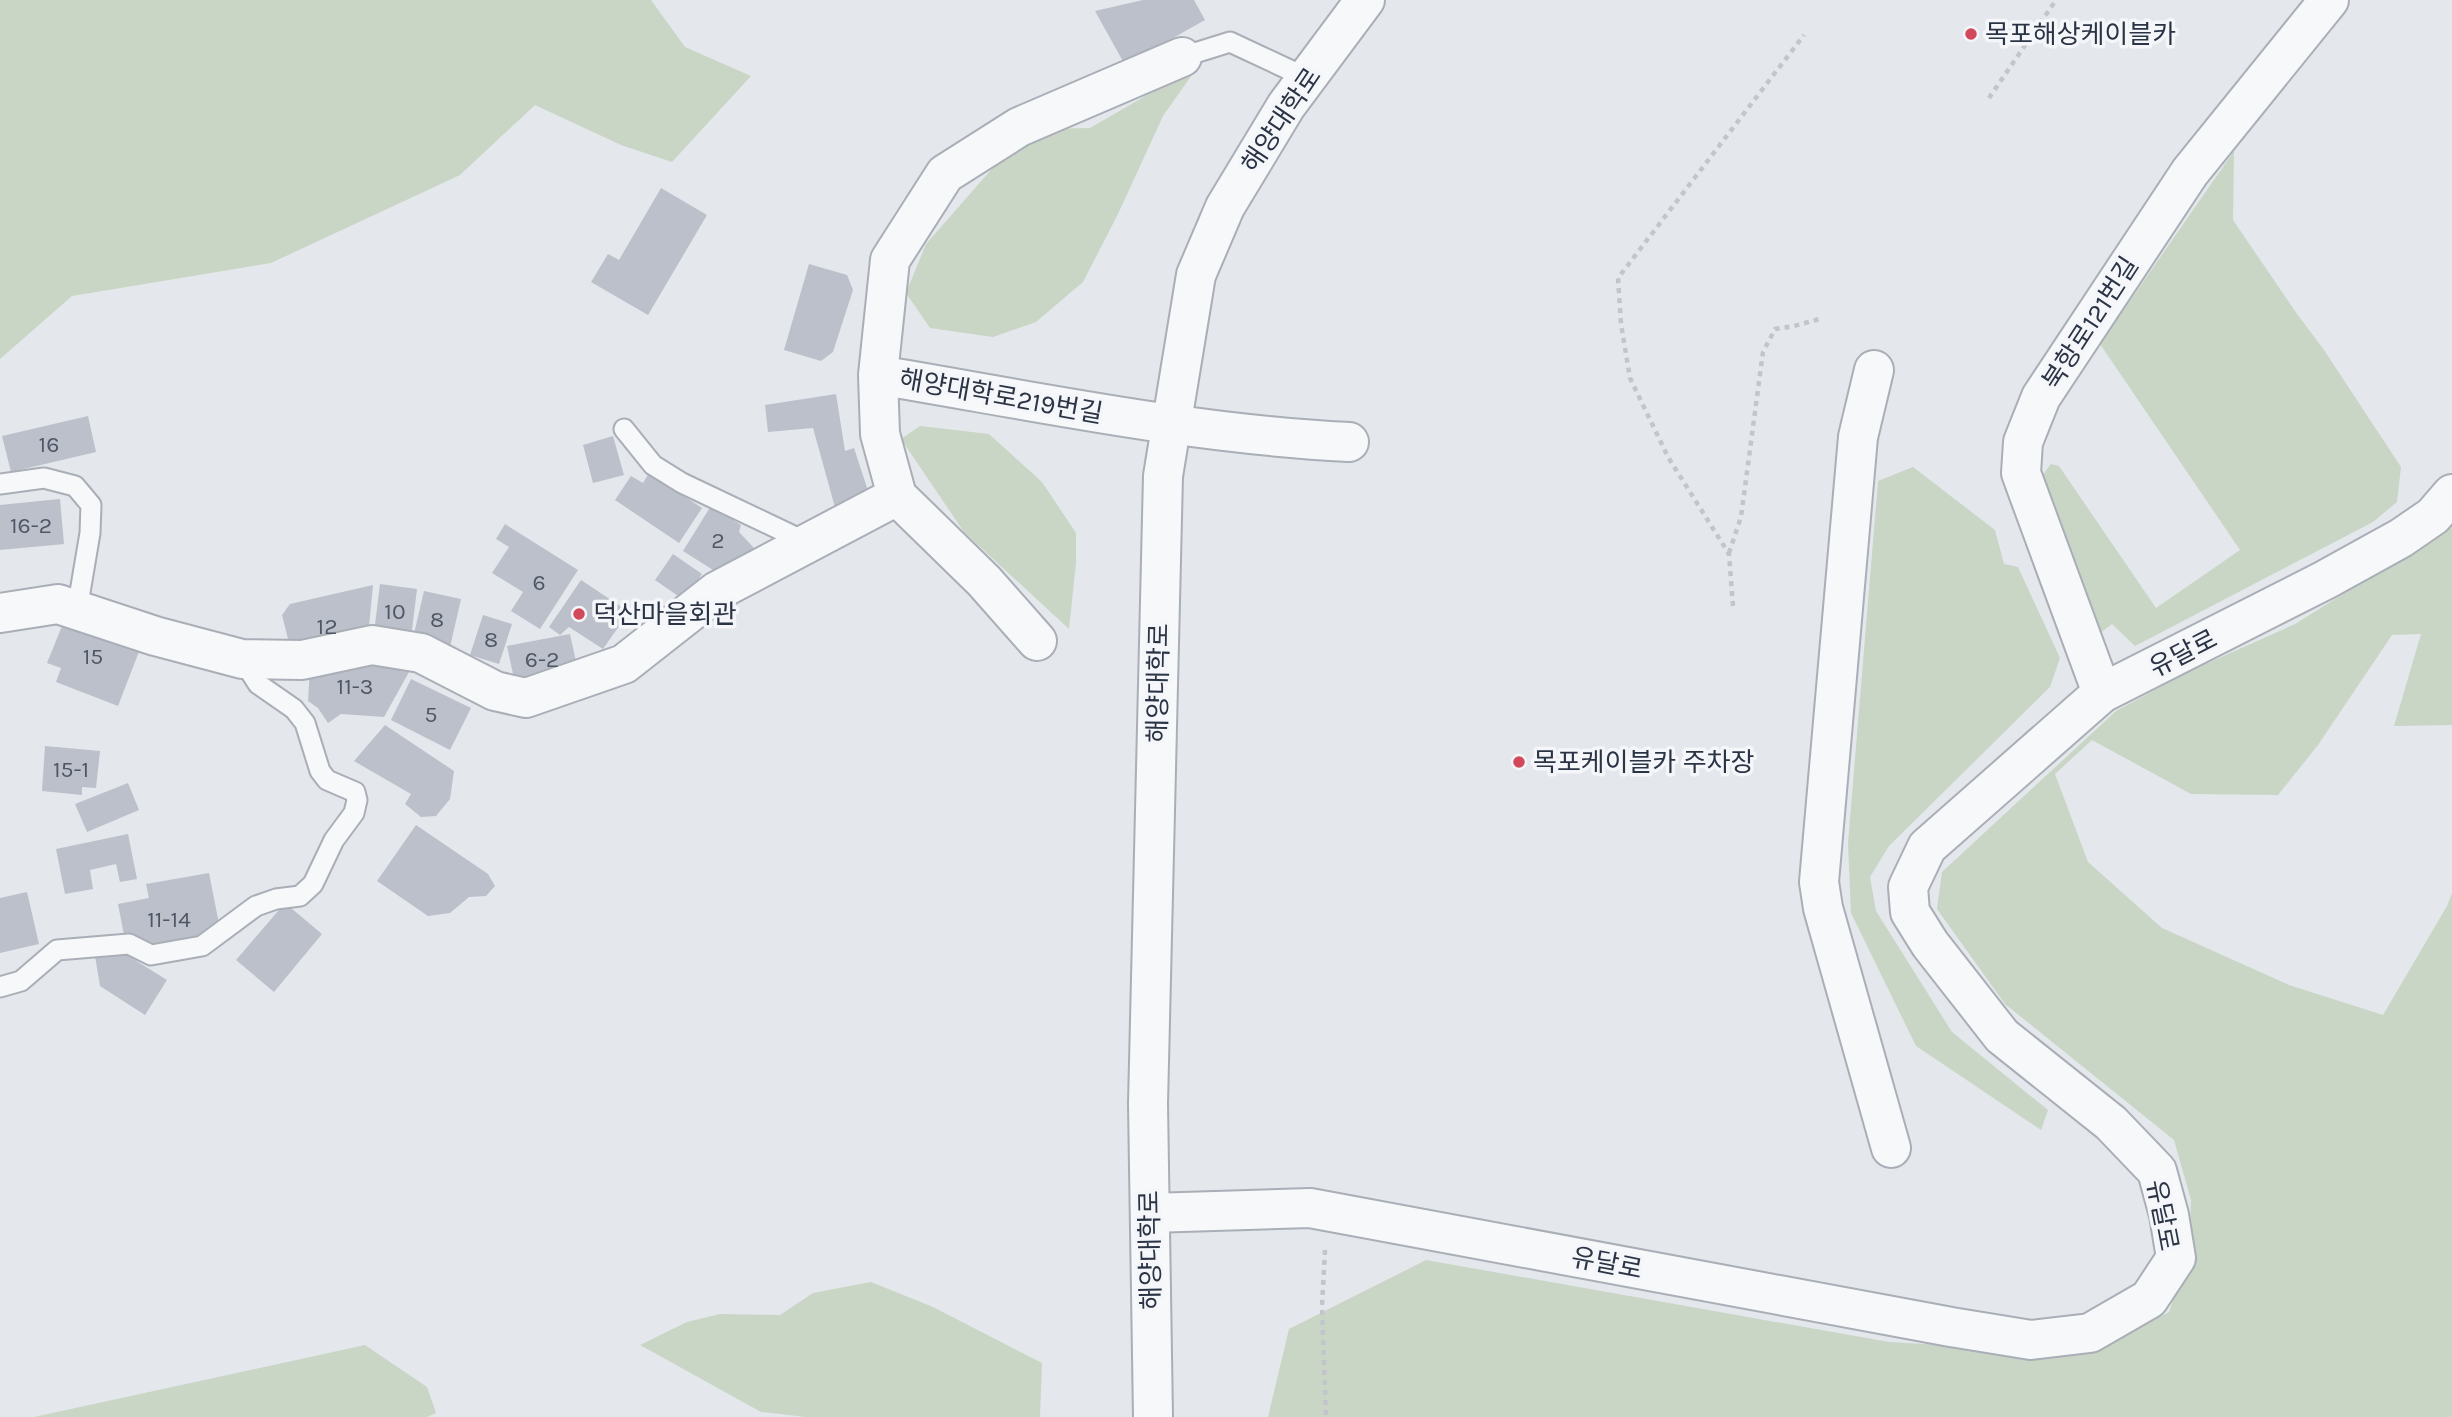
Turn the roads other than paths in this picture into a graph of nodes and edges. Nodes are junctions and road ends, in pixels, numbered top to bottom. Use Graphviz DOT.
graph roads {
  1 [pos="1365,0"];
  2 [pos="2329,0"];
  3 [pos="1182,57"];
  4 [pos="1307,78"];
  5 [pos="1874,370"];
  6 [pos="877,375"];
  7 [pos="1171,425"];
  8 [pos="624,429"];
  9 [pos="1349,442"];
  10 [pos="0,484"];
  11 [pos="2452,494"];
  12 [pos="897,496"];
  13 [pos="808,543"];
  14 [pos="77,610"];
  15 [pos="0,613"];
  16 [pos="1037,640"];
  17 [pos="242,659"];
  18 [pos="2102,693"];
  19 [pos="0,987"];
  20 [pos="1891,1148"];
  21 [pos="1150,1213"];
  22 [pos="1153,1417"];
  1 -- 4 [label="street, 해양대학로"];
  2 -- 18 [label="street, 북항로121번길"];
  3 -- 4 [label="lane"];
  3 -- 6 [label="street"];
  4 -- 7 [label="street, 해양대학로"];
  5 -- 20 [label="street"];
  6 -- 7 [label="street, 해양대학로219번길"];
  6 -- 12 [label="street, 해양대학로219번길"];
  7 -- 9 [label="street, 해양대학로219번길"];
  7 -- 21 [label="street, 해양대학로"];
  8 -- 13 [label="lane"];
  10 -- 14 [label="lane"];
  11 -- 18 [label="street, 유달로"];
  12 -- 13 [label="street"];
  12 -- 16 [label="street"];
  13 -- 17 [label="street"];
  14 -- 15 [label="street"];
  14 -- 17 [label="street"];
  17 -- 19 [label="lane"];
  18 -- 21 [label="street, 유달로"];
  21 -- 22 [label="street, 해양대학로"];
}
